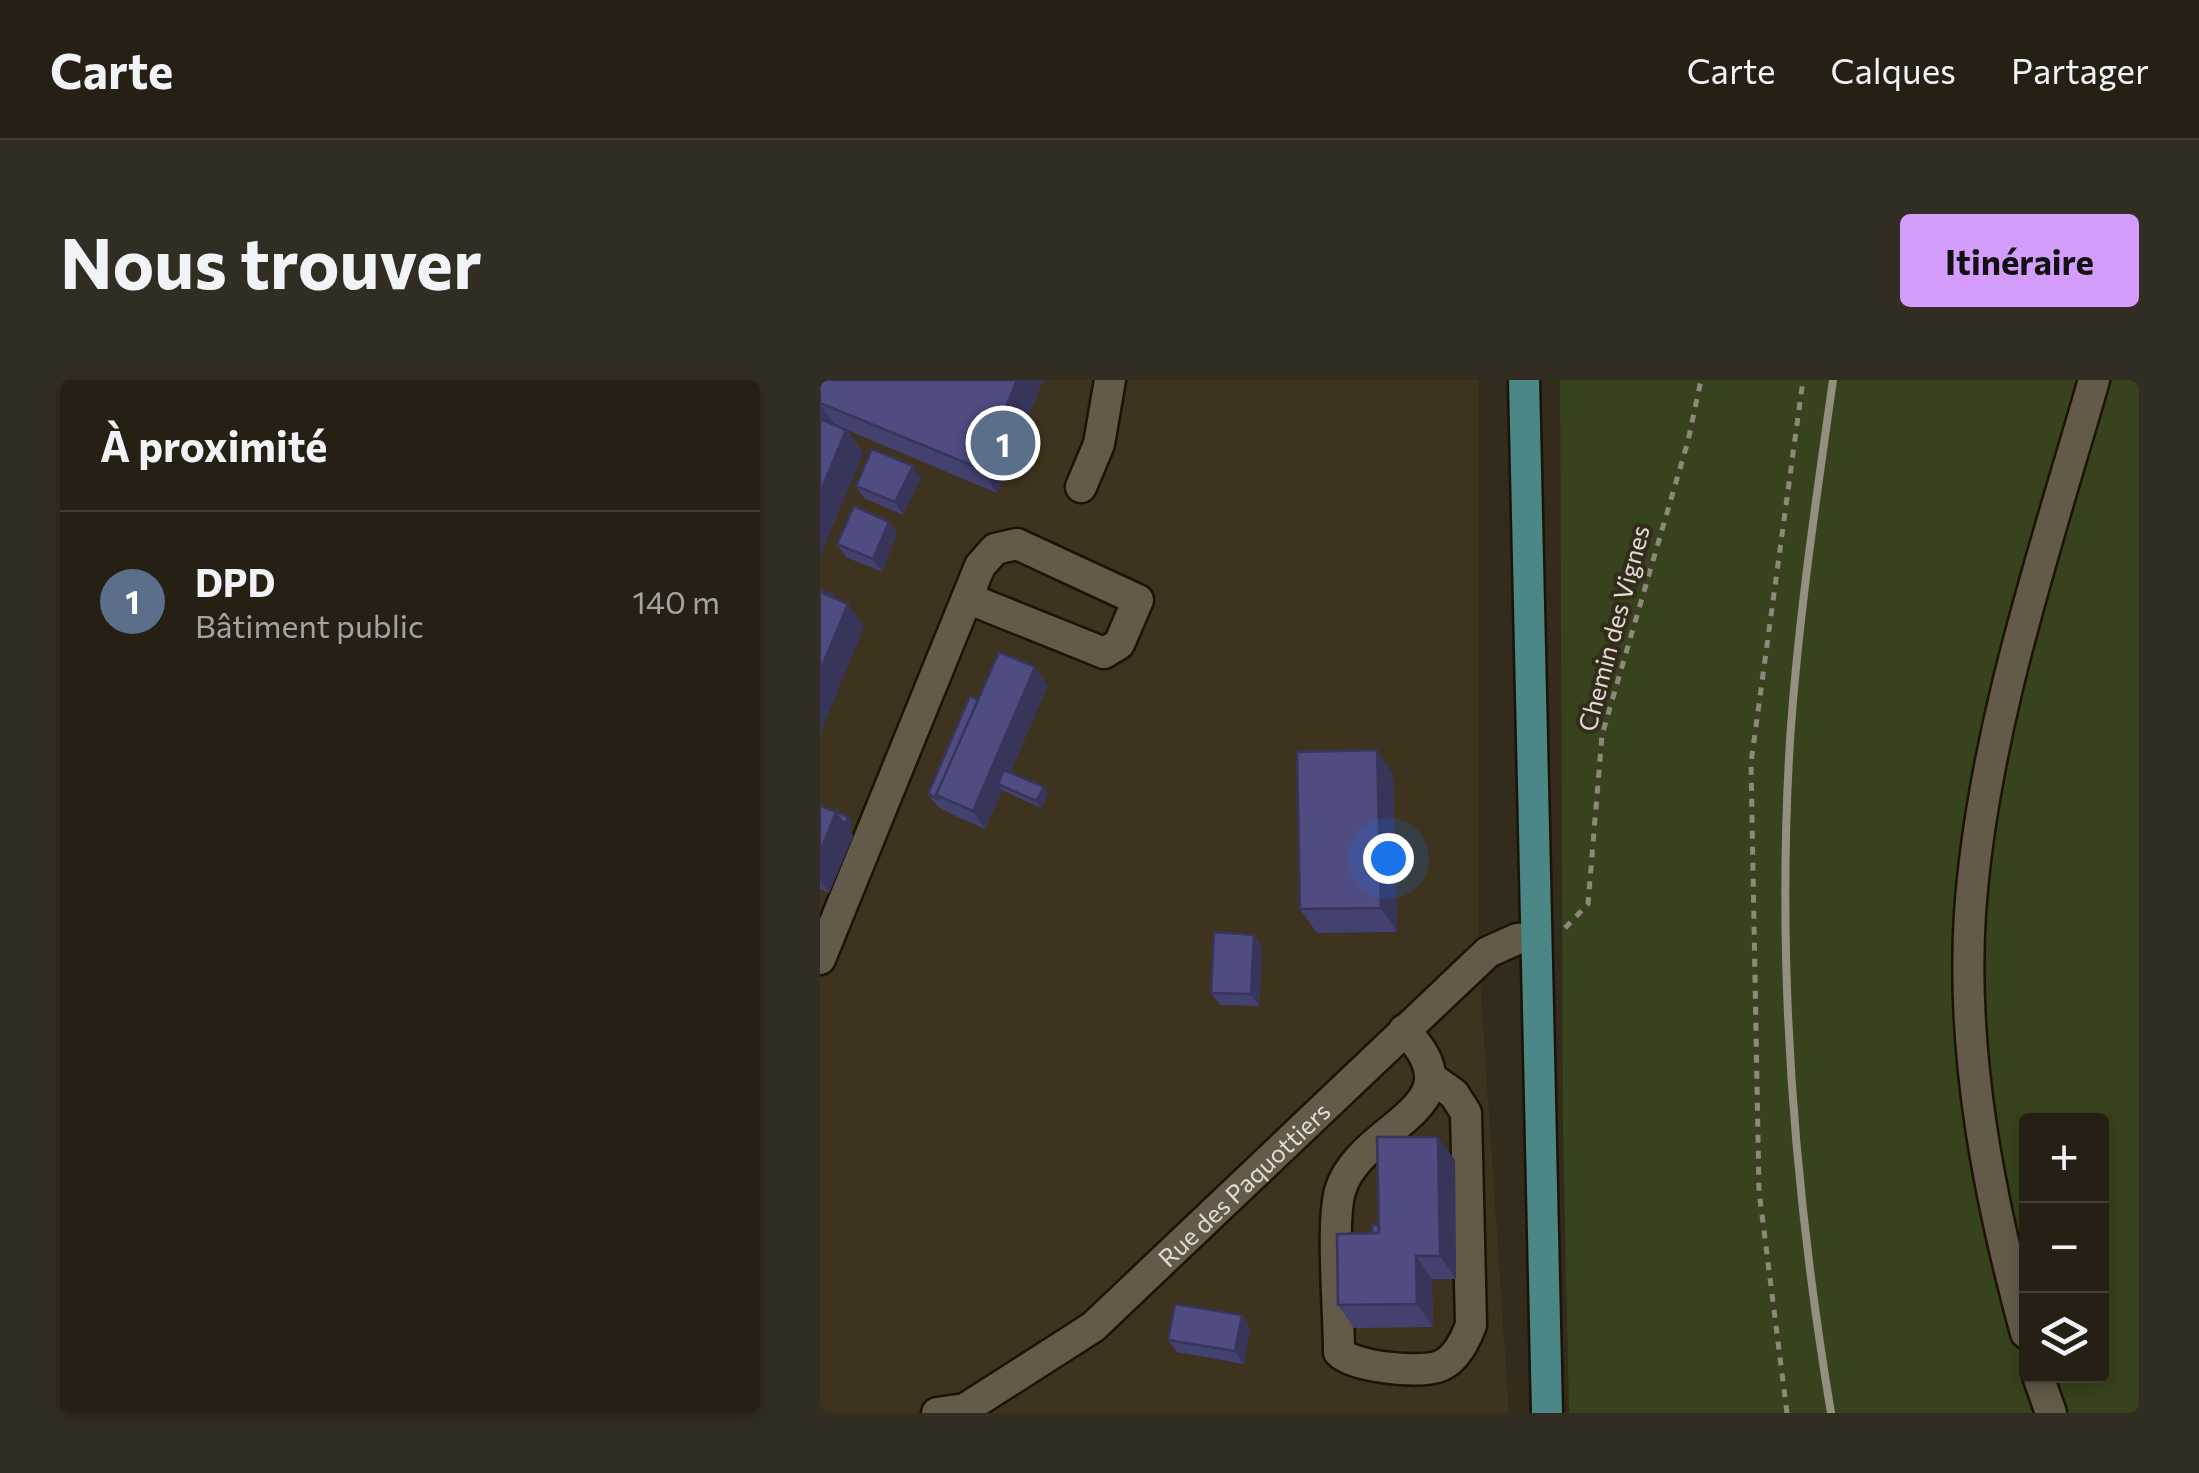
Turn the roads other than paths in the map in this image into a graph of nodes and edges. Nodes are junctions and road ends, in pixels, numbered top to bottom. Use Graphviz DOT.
graph roads {
  1 [pos="1110,380"];
  2 [pos="1524,380"];
  3 [pos="2094,380"];
  4 [pos="1081,487"];
  5 [pos="968,598"];
  6 [pos="1545,938"];
  7 [pos="820,959"];
  8 [pos="1404,1030"];
  9 [pos="1432,1079"];
  10 [pos="2019,1306"];
  11 [pos="2040,1383"];
  12 [pos="956,1412"];
  13 [pos="1547,1413"];
  14 [pos="2051,1413"];
  1 -- 4 [label="street"];
  2 -- 6 [label="main road"];
  3 -- 10 [label="street"];
  5 -- 5 [label="street"];
  5 -- 7 [label="street"];
  6 -- 8 [label="street, Rue des Paquottiers"];
  6 -- 13 [label="main road"];
  8 -- 9 [label="street"];
  8 -- 12 [label="street, Rue des Paquottiers"];
  9 -- 9 [label="street"];
  11 -- 14 [label="street"];
}
